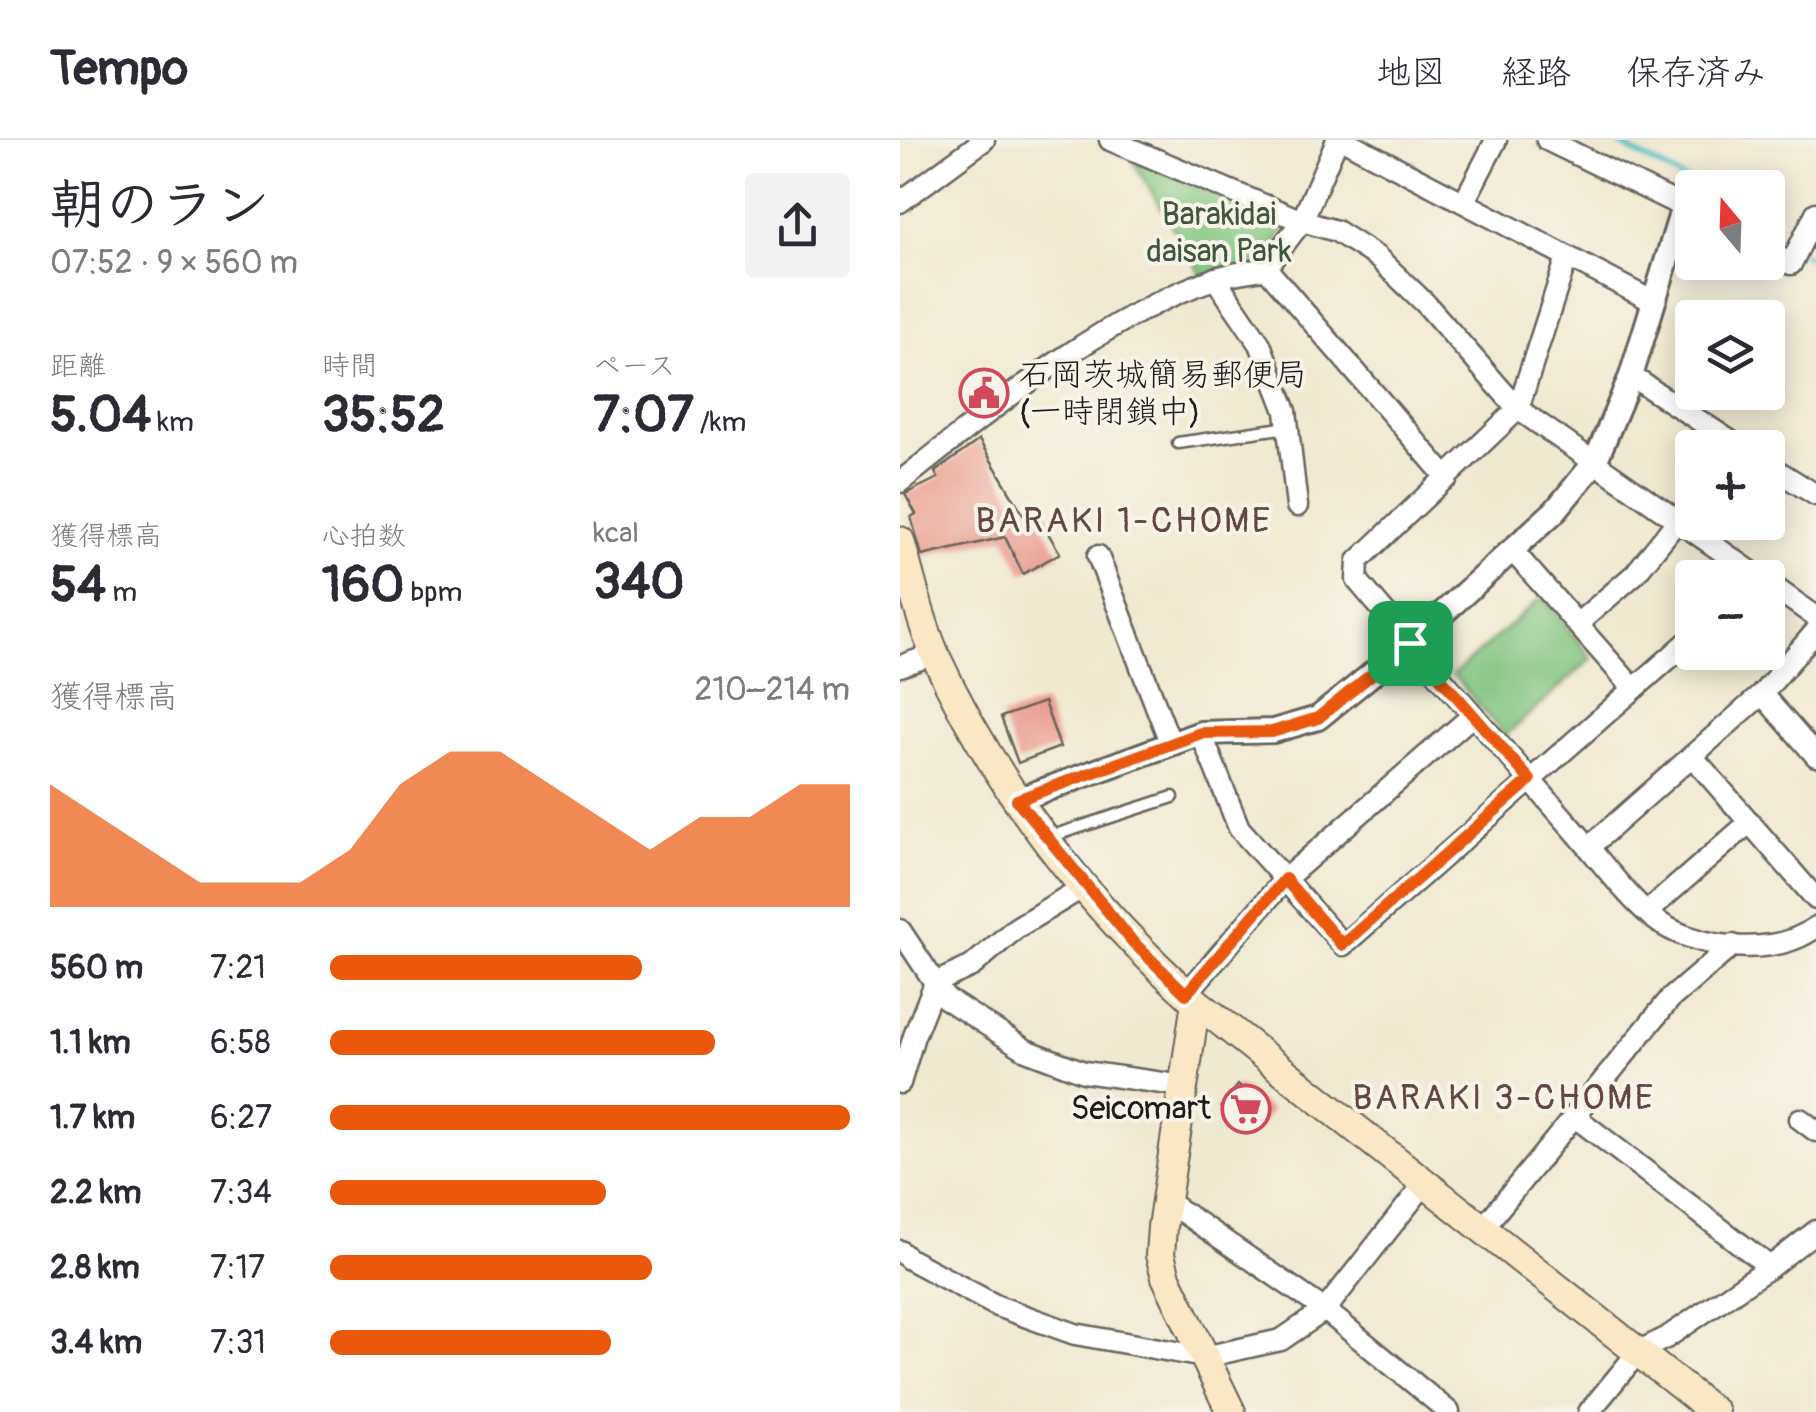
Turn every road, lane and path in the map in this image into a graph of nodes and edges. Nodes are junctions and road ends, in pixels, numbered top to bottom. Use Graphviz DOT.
graph roads {
  1 [pos="984,140"];
  2 [pos="1110,140"];
  3 [pos="1341,140"];
  4 [pos="1496,140"];
  5 [pos="1547,140"];
  6 [pos="900,202"];
  7 [pos="1464,202"];
  8 [pos="1675,203"];
  9 [pos="1816,214"];
  10 [pos="1302,220"];
  11 [pos="1675,245"];
  12 [pos="1567,256"];
  13 [pos="1785,261"];
  14 [pos="1266,268"];
  15 [pos="1215,278"];
  16 [pos="1654,302"];
  17 [pos="1630,376"];
  18 [pos="1518,409"];
  19 [pos="1288,427"];
  20 [pos="1713,430"];
  21 [pos="1178,443"];
  22 [pos="1596,462"];
  23 [pos="1785,476"];
  24 [pos="1448,478"];
  25 [pos="900,482"];
  26 [pos="1816,495"];
  27 [pos="1298,506"];
  28 [pos="1675,518"];
  29 [pos="1675,524"];
  30 [pos="1705,540"];
  31 [pos="900,541"];
  32 [pos="1512,550"];
  33 [pos="1098,556"];
  34 [pos="1731,560"];
  35 [pos="1785,595"];
  36 [pos="1816,617"];
  37 [pos="1577,624"];
  38 [pos="1816,631"];
  39 [pos="1410,643"];
  40 [pos="1675,653"];
  41 [pos="935,654"];
  42 [pos="900,666"];
  43 [pos="1634,689"];
  44 [pos="1762,694"];
  45 [pos="1473,715"];
  46 [pos="1201,733"];
  47 [pos="1170,742"];
  48 [pos="1692,756"];
  49 [pos="1816,756"];
  50 [pos="1530,780"];
  51 [pos="1173,797"];
  52 [pos="1017,800"];
  53 [pos="1750,822"];
  54 [pos="1046,838"];
  55 [pos="1588,847"];
  56 [pos="1285,879"];
  57 [pos="1085,886"];
  58 [pos="1816,898"];
  59 [pos="1647,912"];
  60 [pos="1816,927"];
  61 [pos="900,930"];
  62 [pos="1734,945"];
  63 [pos="935,983"];
  64 [pos="1191,998"];
  65 [pos="900,1083"];
  66 [pos="1184,1086"];
  67 [pos="1574,1116"];
  68 [pos="1425,1183"];
  69 [pos="1165,1200"];
  70 [pos="1483,1228"];
  71 [pos="1816,1231"];
  72 [pos="900,1251"];
  73 [pos="1770,1267"];
  74 [pos="1325,1310"];
  75 [pos="1639,1350"];
  76 [pos="1204,1357"];
  77 [pos="1231,1412"];
  78 [pos="1448,1412"];
  79 [pos="1589,1412"];
  80 [pos="1714,1412"];
  1 -- 6 [label="street"];
  2 -- 10 [label="street"];
  3 -- 7 [label="street"];
  3 -- 10 [label="street"];
  4 -- 7 [label="street"];
  5 -- 8 [label="street"];
  7 -- 12 [label="street"];
  9 -- 13 [label="street"];
  10 -- 14 [label="street"];
  10 -- 18 [label="street"];
  11 -- 16 [label="street"];
  12 -- 16 [label="street"];
  12 -- 18 [label="street"];
  14 -- 15 [label="street"];
  14 -- 24 [label="street"];
  15 -- 19 [label="street"];
  15 -- 25 [label="street"];
  16 -- 17 [label="street"];
  17 -- 20 [label="street"];
  17 -- 22 [label="street"];
  18 -- 22 [label="street"];
  18 -- 24 [label="street"];
  19 -- 21 [label="lane"];
  19 -- 27 [label="street"];
  22 -- 28 [label="street"];
  22 -- 32 [label="street"];
  23 -- 26 [label="street"];
  24 -- 39 [label="street"];
  29 -- 37 [label="street"];
  30 -- 34 [label="street"];
  31 -- 41 [label="main road"];
  32 -- 37 [label="street"];
  32 -- 39 [label="street"];
  33 -- 47 [label="street"];
  35 -- 36 [label="street"];
  37 -- 43 [label="street"];
  38 -- 44 [label="street"];
  39 -- 45 [label="street"];
  39 -- 46 [label="street"];
  40 -- 43 [label="street"];
  41 -- 42 [label="street"];
  41 -- 52 [label="main road"];
  43 -- 50 [label="street"];
  44 -- 48 [label="street"];
  44 -- 49 [label="street"];
  45 -- 50 [label="street"];
  45 -- 56 [label="street"];
  46 -- 47 [label="street"];
  46 -- 56 [label="street"];
  47 -- 52 [label="street"];
  48 -- 53 [label="street"];
  48 -- 55 [label="street"];
  50 -- 55 [label="street"];
  50 -- 56 [label="street"];
  51 -- 54 [label="lane"];
  52 -- 54 [label="main road"];
  53 -- 58 [label="street"];
  53 -- 59 [label="street"];
  54 -- 57 [label="main road"];
  55 -- 59 [label="street"];
  56 -- 64 [label="street"];
  57 -- 63 [label="street"];
  57 -- 64 [label="main road"];
  59 -- 62 [label="street"];
  60 -- 62 [label="street"];
  61 -- 63 [label="street"];
  62 -- 67 [label="street"];
  63 -- 65 [label="street"];
  63 -- 66 [label="street"];
  64 -- 66 [label="main road"];
  64 -- 68 [label="main road"];
  66 -- 69 [label="main road"];
  67 -- 70 [label="street"];
  67 -- 73 [label="street"];
  68 -- 70 [label="main road"];
  68 -- 74 [label="street"];
  69 -- 74 [label="street"];
  69 -- 76 [label="main road"];
  70 -- 75 [label="main road"];
  71 -- 73 [label="street"];
  72 -- 76 [label="street"];
  73 -- 75 [label="street"];
  74 -- 76 [label="street"];
  74 -- 78 [label="street"];
  75 -- 79 [label="street"];
  75 -- 80 [label="main road"];
  76 -- 77 [label="main road"];
}
